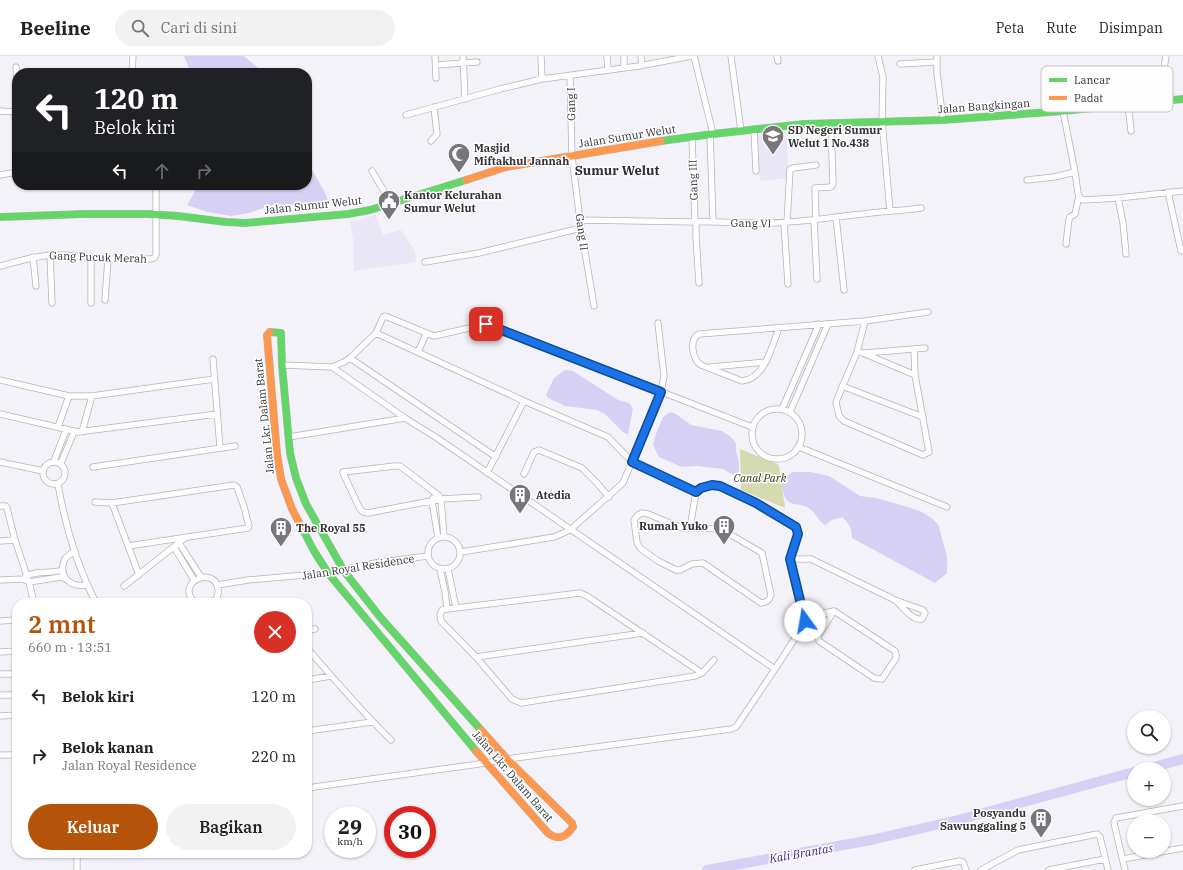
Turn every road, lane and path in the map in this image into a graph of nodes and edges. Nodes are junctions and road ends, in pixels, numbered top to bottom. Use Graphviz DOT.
graph roads {
  1 [pos="133,56"];
  2 [pos="435,56"];
  3 [pos="462,56"];
  4 [pos="541,56"];
  5 [pos="607,56"];
  6 [pos="624,56"];
  7 [pos="641,56"];
  8 [pos="693,56"];
  9 [pos="731,56"];
  10 [pos="878,56"];
  11 [pos="1166,56"];
  12 [pos="936,59"];
  13 [pos="477,62"];
  14 [pos="462,63"];
  15 [pos="436,64"];
  16 [pos="900,64"];
  17 [pos="642,65"];
  18 [pos="1165,66"];
  19 [pos="132,68"];
  20 [pos="624,68"];
  21 [pos="608,70"];
  22 [pos="570,76"];
  23 [pos="436,78"];
  24 [pos="542,79"];
  25 [pos="465,99"];
  26 [pos="1183,99"];
  27 [pos="1173,100"];
  28 [pos="434,107"];
  29 [pos="0,111"];
  30 [pos="12,112"];
  31 [pos="1063,112"];
  32 [pos="1129,112"];
  33 [pos="406,115"];
  34 [pos="943,120"];
  35 [pos="882,121"];
  36 [pos="831,124"];
  37 [pos="754,129"];
  38 [pos="741,131"];
  39 [pos="1131,131"];
  40 [pos="711,134"];
  41 [pos="692,137"];
  42 [pos="431,141"];
  43 [pos="572,156"];
  44 [pos="816,165"];
  45 [pos="372,171"];
  46 [pos="756,171"];
  47 [pos="1075,172"];
  48 [pos="12,173"];
  49 [pos="0,175"];
  50 [pos="1027,180"];
  51 [pos="156,190"];
  52 [pos="1183,191"];
  53 [pos="1168,192"];
  54 [pos="1079,196"];
  55 [pos="1118,198"];
  56 [pos="391,203"];
  57 [pos="922,208"];
  58 [pos="890,211"];
  59 [pos="155,215"];
  60 [pos="0,217"];
  61 [pos="836,217"];
  62 [pos="580,220"];
  63 [pos="815,220"];
  64 [pos="696,222"];
  65 [pos="713,222"];
  66 [pos="786,223"];
  67 [pos="581,228"];
  68 [pos="1066,244"];
  69 [pos="1181,251"];
  70 [pos="1126,254"];
  71 [pos="50,255"];
  72 [pos="33,257"];
  73 [pos="91,257"];
  74 [pos="108,259"];
  75 [pos="425,262"];
  76 [pos="0,266"];
  77 [pos="817,279"];
  78 [pos="699,283"];
  79 [pos="788,284"];
  80 [pos="36,286"];
  81 [pos="844,290"];
  82 [pos="105,300"];
  83 [pos="52,303"];
  84 [pos="91,303"];
  85 [pos="594,306"];
  86 [pos="928,312"];
  87 [pos="865,321"];
  88 [pos="658,323"];
  89 [pos="819,324"];
  90 [pos="828,324"];
  91 [pos="779,328"];
  92 [pos="376,333"];
  93 [pos="426,334"];
  94 [pos="914,348"];
  95 [pos="925,348"];
  96 [pos="418,352"];
  97 [pos="857,352"];
  98 [pos="863,353"];
  99 [pos="350,358"];
  100 [pos="213,359"];
  101 [pos="766,362"];
  102 [pos="282,365"];
  103 [pos="332,367"];
  104 [pos="708,367"];
  105 [pos="915,375"];
  106 [pos="214,379"];
  107 [pos="0,380"];
  108 [pos="842,386"];
  109 [pos="661,392"];
  110 [pos="69,396"];
  111 [pos="92,396"];
  112 [pos="524,400"];
  113 [pos="782,409"];
  114 [pos="790,412"];
  115 [pos="0,414"];
  116 [pos="218,414"];
  117 [pos="923,417"];
  118 [pos="405,418"];
  119 [pos="58,427"];
  120 [pos="752,427"];
  121 [pos="66,430"];
  122 [pos="74,432"];
  123 [pos="82,432"];
  124 [pos="290,437"];
  125 [pos="234,446"];
  126 [pos="799,447"];
  127 [pos="220,448"];
  128 [pos="496,457"];
  129 [pos="0,462"];
  130 [pos="54,462"];
  131 [pos="632,462"];
  132 [pos="61,463"];
  133 [pos="93,467"];
  134 [pos="43,471"];
  135 [pos="487,473"];
  136 [pos="524,474"];
  137 [pos="58,484"];
  138 [pos="435,492"];
  139 [pos="696,492"];
  140 [pos="478,497"];
  141 [pos="609,497"];
  142 [pos="441,499"];
  143 [pos="432,501"];
  144 [pos="95,502"];
  145 [pos="112,502"];
  146 [pos="0,506"];
  147 [pos="947,507"];
  148 [pos="690,528"];
  149 [pos="570,530"];
  150 [pos="187,537"];
  151 [pos="444,537"];
  152 [pos="438,538"];
  153 [pos="15,540"];
  154 [pos="0,541"];
  155 [pos="177,545"];
  156 [pos="128,546"];
  157 [pos="75,551"];
  158 [pos="460,552"];
  159 [pos="428,556"];
  160 [pos="790,559"];
  161 [pos="440,569"];
  162 [pos="448,569"];
  163 [pos="63,570"];
  164 [pos="344,571"];
  165 [pos="328,573"];
  166 [pos="139,575"];
  167 [pos="25,577"];
  168 [pos="201,577"];
  169 [pos="66,579"];
  170 [pos="0,580"];
  171 [pos="194,580"];
  172 [pos="29,582"];
  173 [pos="88,585"];
  174 [pos="217,585"];
  175 [pos="124,586"];
  176 [pos="33,598"];
  177 [pos="94,598"];
  178 [pos="191,598"];
  179 [pos="216,598"];
  180 [pos="895,600"];
  181 [pos="456,608"];
  182 [pos="447,609"];
  183 [pos="834,611"];
  184 [pos="804,617"];
  185 [pos="12,620"];
  186 [pos="0,621"];
  187 [pos="312,629"];
  188 [pos="316,629"];
  189 [pos="643,633"];
  190 [pos="12,651"];
  191 [pos="0,652"];
  192 [pos="312,654"];
  193 [pos="476,657"];
  194 [pos="714,660"];
  195 [pos="774,669"];
  196 [pos="702,673"];
  197 [pos="0,674"];
  198 [pos="12,674"];
  199 [pos="331,676"];
  200 [pos="312,679"];
  201 [pos="0,695"];
  202 [pos="12,695"];
  203 [pos="12,715"];
  204 [pos="0,716"];
  205 [pos="372,722"];
  206 [pos="312,730"];
  207 [pos="391,740"];
  208 [pos="12,755"];
  209 [pos="0,756"];
  210 [pos="506,759"];
  211 [pos="486,763"];
  212 [pos="312,787"];
  213 [pos="1183,806"];
  214 [pos="1183,848"];
  215 [pos="77,858"];
  216 [pos="1105,859"];
  217 [pos="1123,860"];
  218 [pos="992,864"];
  219 [pos="77,870"];
  220 [pos="915,870"];
  221 [pos="966,870"];
  222 [pos="981,870"];
  223 [pos="993,870"];
  224 [pos="1049,870"];
  225 [pos="1108,870"];
  226 [pos="1125,870"];
  1 -- 19 [label="street"];
  2 -- 15 [label="street"];
  3 -- 14 [label="street"];
  4 -- 24 [label="street"];
  5 -- 21 [label="street"];
  6 -- 20 [label="street"];
  7 -- 17 [label="street"];
  8 -- 17 [label="street"];
  8 -- 40 [label="street"];
  9 -- 38 [label="street"];
  10 -- 35 [label="street"];
  11 -- 18 [label="street"];
  12 -- 16 [label="street"];
  12 -- 34 [label="street"];
  13 -- 14 [label="street"];
  14 -- 15 [label="street"];
  14 -- 25 [label="street"];
  15 -- 23 [label="street"];
  17 -- 20 [label="street"];
  20 -- 21 [label="street"];
  21 -- 22 [label="street"];
  22 -- 24 [label="street"];
  22 -- 43 [label="street, Gang I"];
  24 -- 25 [label="street"];
  25 -- 28 [label="street"];
  26 -- 27 [label="street, Jalan Bangkingan"];
  28 -- 33 [label="street"];
  28 -- 42 [label="street"];
  29 -- 30 [label="street"];
  31 -- 34 [label="street, Jalan Bangkingan"];
  31 -- 47 [label="street"];
  32 -- 39 [label="street"];
  34 -- 35 [label="street, Jalan Bangkingan"];
  35 -- 36 [label="street, Jalan Sumur Welut"];
  35 -- 58 [label="street"];
  36 -- 37 [label="street, Jalan Sumur Welut"];
  36 -- 63 [label="street"];
  37 -- 38 [label="street, Jalan Sumur Welut"];
  37 -- 46 [label="street"];
  38 -- 40 [label="street, Jalan Sumur Welut"];
  40 -- 41 [label="street, Jalan Sumur Welut"];
  40 -- 65 [label="street"];
  41 -- 43 [label="street, Jalan Sumur Welut"];
  41 -- 64 [label="street, Gang III"];
  43 -- 56 [label="street, Jalan Sumur Welut"];
  43 -- 62 [label="street, Gang II"];
  44 -- 66 [label="street"];
  45 -- 56 [label="street"];
  47 -- 50 [label="street"];
  47 -- 54 [label="street"];
  48 -- 49 [label="street"];
  51 -- 59 [label="street"];
  52 -- 53 [label="street"];
  53 -- 55 [label="street"];
  53 -- 69 [label="street"];
  54 -- 55 [label="street"];
  54 -- 68 [label="street"];
  55 -- 70 [label="street"];
  56 -- 59 [label="street, Jalan Sumur Welut"];
  57 -- 58 [label="street, Gang VI"];
  58 -- 61 [label="street, Gang VI"];
  59 -- 60 [label="street, Jalan Sumur Welut"];
  59 -- 74 [label="street, Gang Pucuk Merah"];
  61 -- 63 [label="street, Gang VI"];
  61 -- 81 [label="street"];
  62 -- 64 [label="street, Gang VI"];
  62 -- 67 [label="street, Gang II"];
  63 -- 66 [label="street, Gang VI"];
  63 -- 77 [label="street"];
  64 -- 65 [label="street, Gang VI"];
  64 -- 78 [label="street, Gang III"];
  65 -- 66 [label="street, Gang VI"];
  66 -- 79 [label="street"];
  67 -- 75 [label="street"];
  67 -- 85 [label="street, Gang II"];
  71 -- 72 [label="street, Gang Pucuk Merah"];
  71 -- 73 [label="street, Gang Pucuk Merah"];
  71 -- 83 [label="street"];
  72 -- 76 [label="street, Gang Pucuk Merah"];
  72 -- 80 [label="street"];
  73 -- 74 [label="street, Gang Pucuk Merah"];
  73 -- 84 [label="street"];
  74 -- 82 [label="street"];
  86 -- 87 [label="street"];
  87 -- 90 [label="street"];
  87 -- 97 [label="street"];
  88 -- 109 [label="street"];
  89 -- 90 [label="street"];
  89 -- 91 [label="street"];
  89 -- 113 [label="street"];
  90 -- 114 [label="street"];
  91 -- 101 [label="street"];
  91 -- 104 [label="street"];
  92 -- 93 [label="street"];
  92 -- 96 [label="street"];
  92 -- 99 [label="street"];
  93 -- 96 [label="street"];
  93 -- 109 [label="street"];
  94 -- 95 [label="street"];
  94 -- 98 [label="street"];
  94 -- 105 [label="street"];
  96 -- 112 [label="street"];
  97 -- 98 [label="street"];
  97 -- 108 [label="street"];
  98 -- 105 [label="street"];
  99 -- 103 [label="street"];
  99 -- 128 [label="street"];
  100 -- 106 [label="street"];
  101 -- 104 [label="street"];
  101 -- 104 [label="street"];
  102 -- 103 [label="street"];
  102 -- 124 [label="street, Jalan Lkr. Dalam Barat"];
  102 -- 165 [label="street, Jalan Lkr. Dalam Barat"];
  103 -- 118 [label="street"];
  105 -- 117 [label="street"];
  106 -- 111 [label="street"];
  106 -- 116 [label="street"];
  107 -- 110 [label="street"];
  108 -- 117 [label="street"];
  108 -- 117 [label="street"];
  109 -- 120 [label="street"];
  109 -- 131 [label="street"];
  110 -- 111 [label="street"];
  110 -- 119 [label="street"];
  111 -- 123 [label="street"];
  112 -- 128 [label="street"];
  112 -- 131 [label="street"];
  113 -- 114 [label="street"];
  113 -- 120 [label="street"];
  114 -- 126 [label="street"];
  115 -- 119 [label="street"];
  116 -- 123 [label="street"];
  116 -- 127 [label="street"];
  118 -- 124 [label="street"];
  118 -- 135 [label="street"];
  119 -- 121 [label="street"];
  120 -- 126 [label="street"];
  121 -- 122 [label="street"];
  121 -- 130 [label="street"];
  122 -- 123 [label="street"];
  122 -- 132 [label="street"];
  124 -- 164 [label="street, Jalan Lkr. Dalam Barat"];
  125 -- 127 [label="street"];
  126 -- 147 [label="street"];
  127 -- 133 [label="street"];
  128 -- 135 [label="street"];
  129 -- 134 [label="street"];
  130 -- 132 [label="street"];
  130 -- 134 [label="street"];
  131 -- 139 [label="street"];
  131 -- 141 [label="street"];
  132 -- 137 [label="street"];
  134 -- 137 [label="street"];
  135 -- 149 [label="street"];
  136 -- 141 [label="street"];
  137 -- 157 [label="street"];
  138 -- 142 [label="street"];
  138 -- 143 [label="street"];
  138 -- 143 [label="street"];
  139 -- 148 [label="street"];
  139 -- 160 [label="street"];
  140 -- 142 [label="street"];
  141 -- 149 [label="street"];
  142 -- 143 [label="street"];
  142 -- 151 [label="street"];
  143 -- 152 [label="street"];
  144 -- 145 [label="street"];
  145 -- 150 [label="street"];
  145 -- 156 [label="street"];
  146 -- 153 [label="street"];
  148 -- 148 [label="street"];
  149 -- 158 [label="street"];
  149 -- 195 [label="street"];
  150 -- 155 [label="street"];
  150 -- 156 [label="street"];
  151 -- 152 [label="street"];
  151 -- 158 [label="street"];
  152 -- 159 [label="street"];
  153 -- 154 [label="street"];
  153 -- 167 [label="street"];
  155 -- 166 [label="street"];
  155 -- 168 [label="street"];
  155 -- 171 [label="street"];
  156 -- 166 [label="street"];
  157 -- 163 [label="street"];
  157 -- 173 [label="street"];
  158 -- 162 [label="street"];
  159 -- 161 [label="street"];
  159 -- 164 [label="street, Jalan Royal Residence"];
  160 -- 180 [label="street"];
  160 -- 184 [label="street"];
  161 -- 162 [label="street"];
  161 -- 182 [label="street"];
  162 -- 181 [label="street"];
  163 -- 167 [label="street"];
  163 -- 169 [label="street"];
  164 -- 165 [label="street, Jalan Royal Residence"];
  164 -- 210 [label="street, Jalan Lkr. Dalam Barat"];
  165 -- 174 [label="street, Jalan Royal Residence"];
  165 -- 211 [label="street, Jalan Lkr. Dalam Barat"];
  166 -- 175 [label="street"];
  167 -- 170 [label="street"];
  167 -- 172 [label="street"];
  168 -- 171 [label="street"];
  168 -- 174 [label="street"];
  169 -- 172 [label="street"];
  169 -- 173 [label="street"];
  171 -- 178 [label="street"];
  172 -- 176 [label="street"];
  173 -- 177 [label="street"];
  174 -- 179 [label="street"];
  180 -- 180 [label="street"];
  181 -- 182 [label="street"];
  181 -- 189 [label="street"];
  182 -- 193 [label="street"];
  183 -- 183 [label="street"];
  183 -- 184 [label="street"];
  184 -- 195 [label="street"];
  185 -- 186 [label="street"];
  187 -- 188 [label="street"];
  189 -- 193 [label="street"];
  189 -- 196 [label="street"];
  190 -- 191 [label="street"];
  192 -- 199 [label="street"];
  193 -- 196 [label="street"];
  194 -- 196 [label="street"];
  195 -- 210 [label="street"];
  197 -- 198 [label="street"];
  199 -- 200 [label="street"];
  199 -- 205 [label="street"];
  201 -- 202 [label="street"];
  203 -- 204 [label="street"];
  205 -- 206 [label="street"];
  205 -- 207 [label="street"];
  208 -- 209 [label="street"];
  210 -- 211 [label="street"];
  210 -- 211 [label="street, Jalan Lkr. Dalam Barat"];
  211 -- 212 [label="street"];
  213 -- 217 [label="street"];
  214 -- 217 [label="street"];
  215 -- 219 [label="street"];
  216 -- 218 [label="street"];
  216 -- 224 [label="street"];
  216 -- 225 [label="street"];
  217 -- 226 [label="street"];
  218 -- 222 [label="street"];
  218 -- 223 [label="street"];
  220 -- 221 [label="street"];
}
